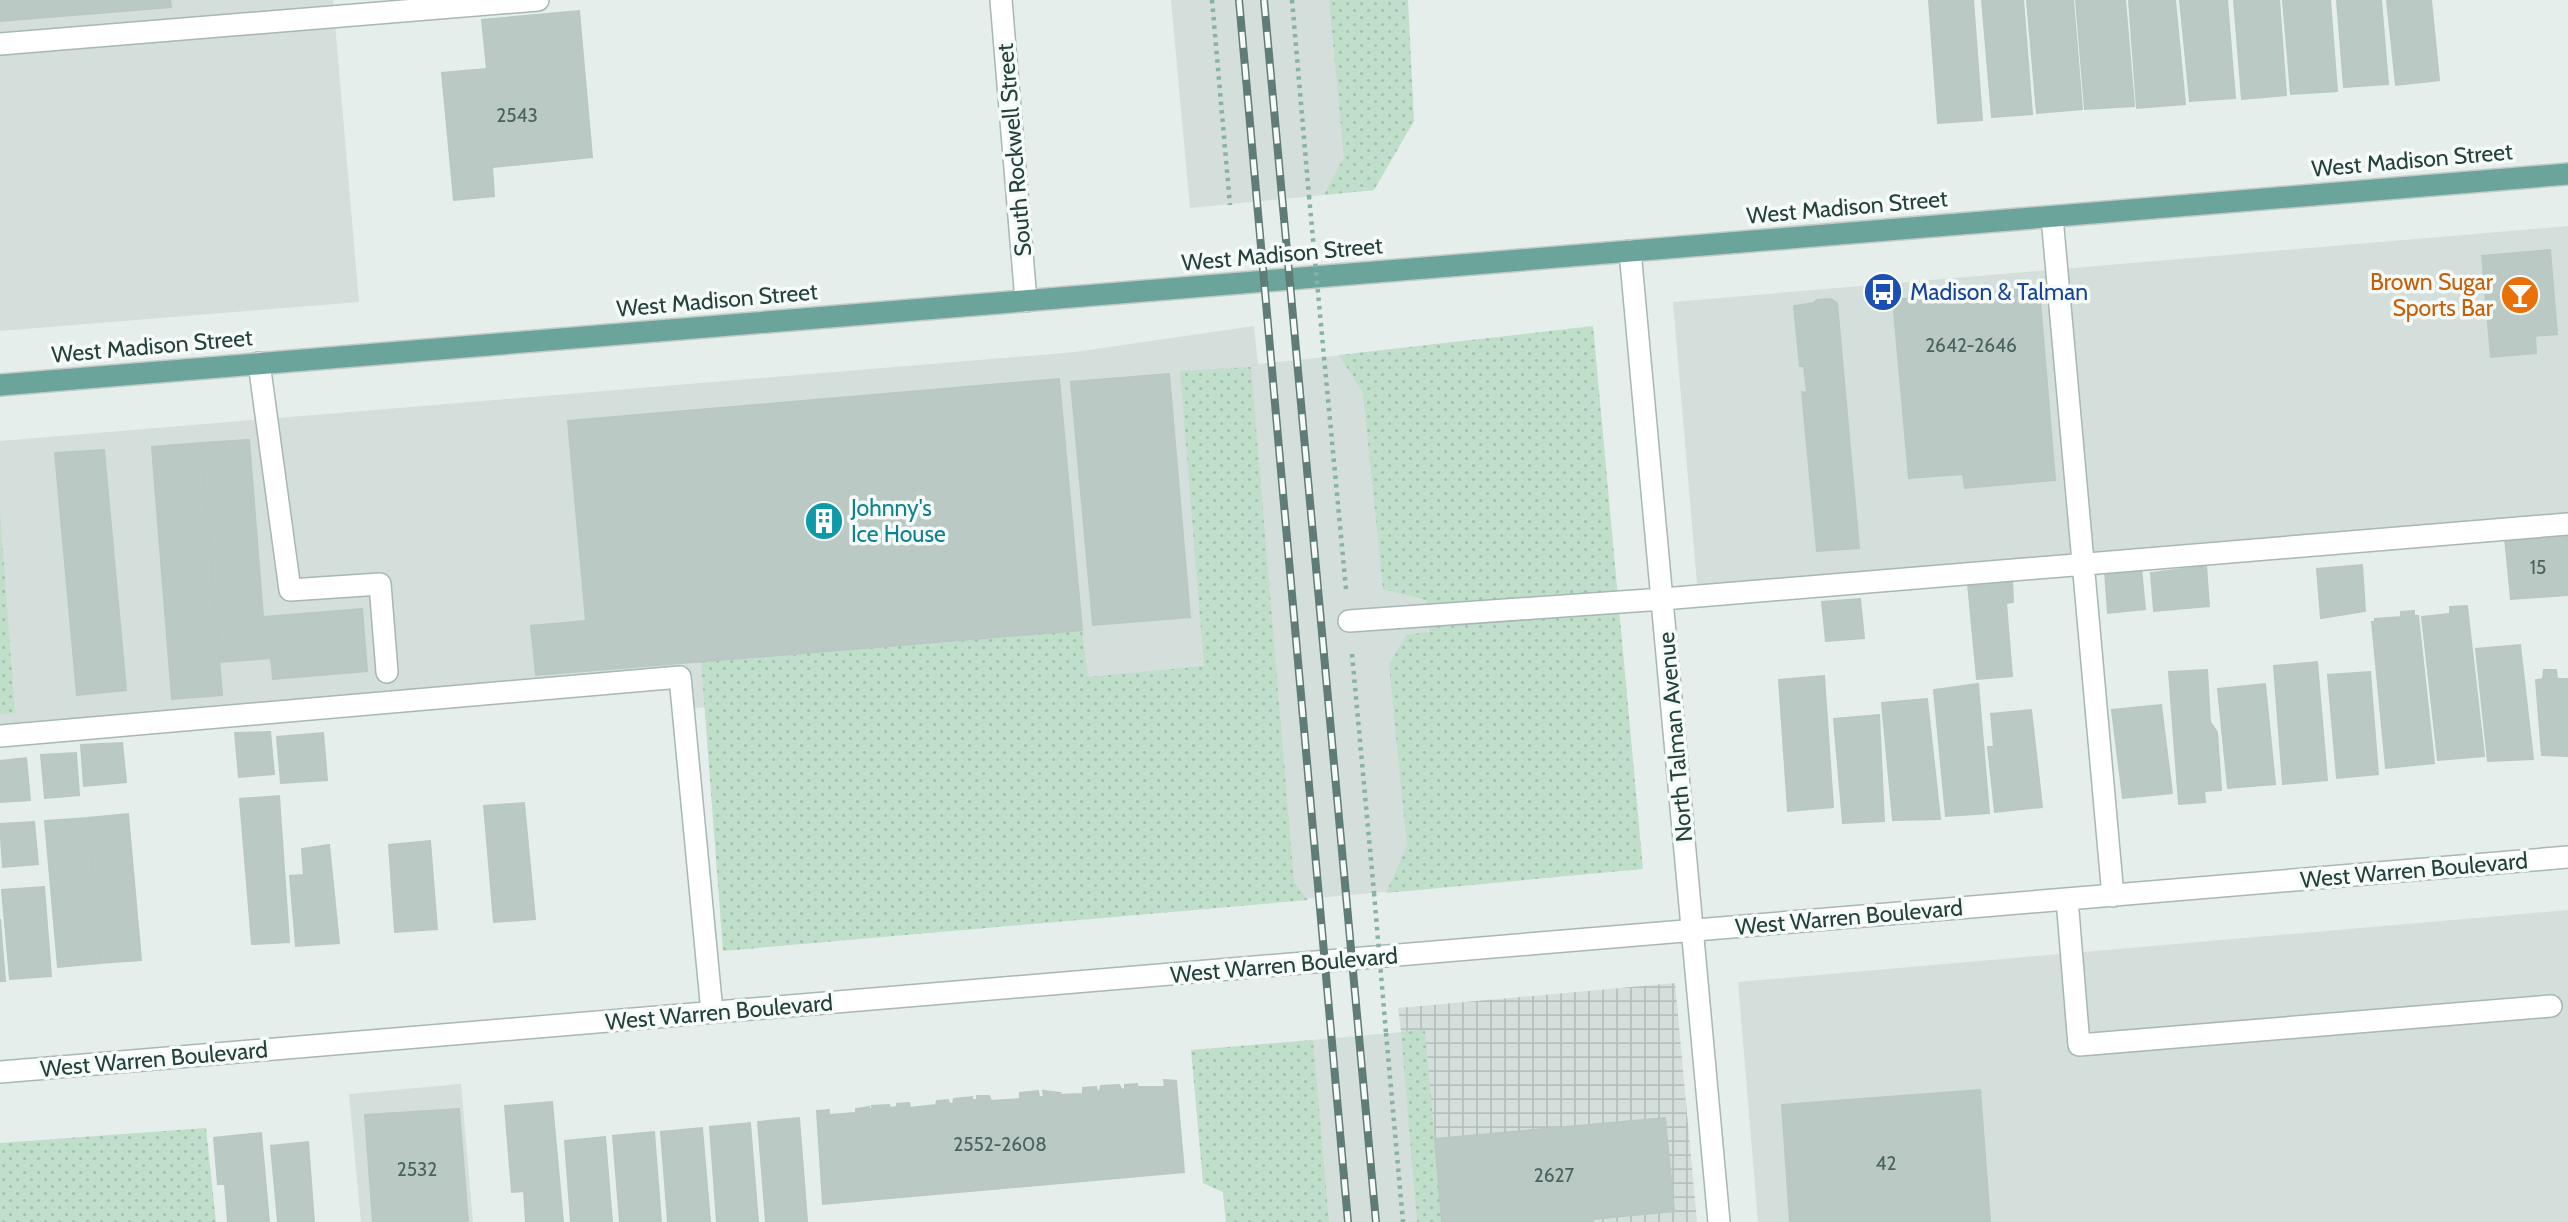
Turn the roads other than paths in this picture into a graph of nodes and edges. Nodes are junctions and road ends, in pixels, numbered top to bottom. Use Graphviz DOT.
graph roads {
  1 [pos="538,0"];
  2 [pos="1001,0"];
  3 [pos="0,44"];
  4 [pos="2568,174"];
  5 [pos="2052,217"];
  6 [pos="1630,251"];
  7 [pos="1026,301"];
  8 [pos="259,363"];
  9 [pos="0,385"];
  10 [pos="2568,524"];
  11 [pos="2083,565"];
  12 [pos="1662,599"];
  13 [pos="1349,621"];
  14 [pos="387,672"];
  15 [pos="0,736"];
  16 [pos="2568,857"];
  17 [pos="2113,896"];
  18 [pos="2067,899"];
  19 [pos="1693,930"];
  20 [pos="2551,1006"];
  21 [pos="712,1012"];
  22 [pos="0,1072"];
  23 [pos="1719,1222"];
  1 -- 3 [label="street"];
  2 -- 7 [label="street, South Rockwell Street"];
  4 -- 5 [label="main road, West Madison Street"];
  5 -- 6 [label="main road, West Madison Street"];
  5 -- 11 [label="street"];
  6 -- 7 [label="main road, West Madison Street"];
  6 -- 12 [label="street, North Talman Avenue"];
  7 -- 8 [label="main road, West Madison Street"];
  8 -- 9 [label="main road, West Madison Street"];
  8 -- 14 [label="street"];
  10 -- 11 [label="street"];
  11 -- 12 [label="street"];
  11 -- 17 [label="street"];
  12 -- 13 [label="street"];
  12 -- 19 [label="street, North Talman Avenue"];
  15 -- 21 [label="street"];
  16 -- 17 [label="street, West Warren Boulevard"];
  17 -- 18 [label="street, West Warren Boulevard"];
  18 -- 19 [label="street, West Warren Boulevard"];
  18 -- 20 [label="street"];
  19 -- 21 [label="street, West Warren Boulevard"];
  19 -- 23 [label="street, North Talman Avenue"];
  21 -- 22 [label="street, West Warren Boulevard"];
}
